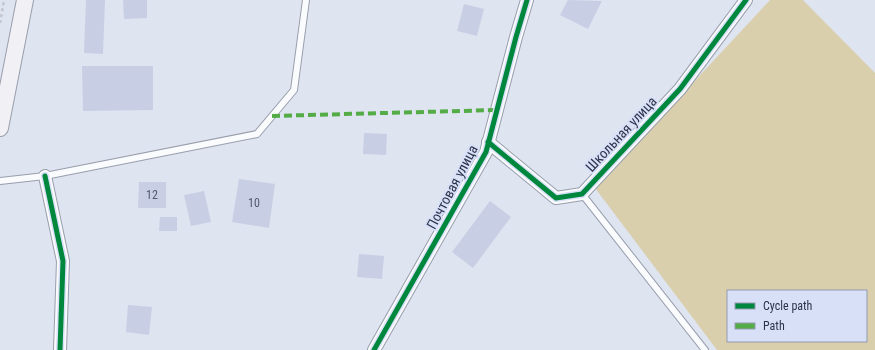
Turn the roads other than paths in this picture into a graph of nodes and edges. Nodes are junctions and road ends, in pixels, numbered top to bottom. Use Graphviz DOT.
graph roads {
  1 [pos="24,0"];
  2 [pos="306,0"];
  3 [pos="527,0"];
  4 [pos="746,0"];
  5 [pos="0,128"];
  6 [pos="488,142"];
  7 [pos="45,176"];
  8 [pos="0,181"];
  9 [pos="582,194"];
  10 [pos="60,350"];
  11 [pos="374,350"];
  12 [pos="705,350"];
  1 -- 5 [label="main road"];
  2 -- 7 [label="lane"];
  3 -- 6 [label="street, Почтовая улица"];
  4 -- 9 [label="street, Школьная улица"];
  6 -- 9 [label="street"];
  6 -- 11 [label="street, Почтовая улица"];
  7 -- 8 [label="lane"];
  7 -- 10 [label="street"];
  9 -- 12 [label="lane"];
}
